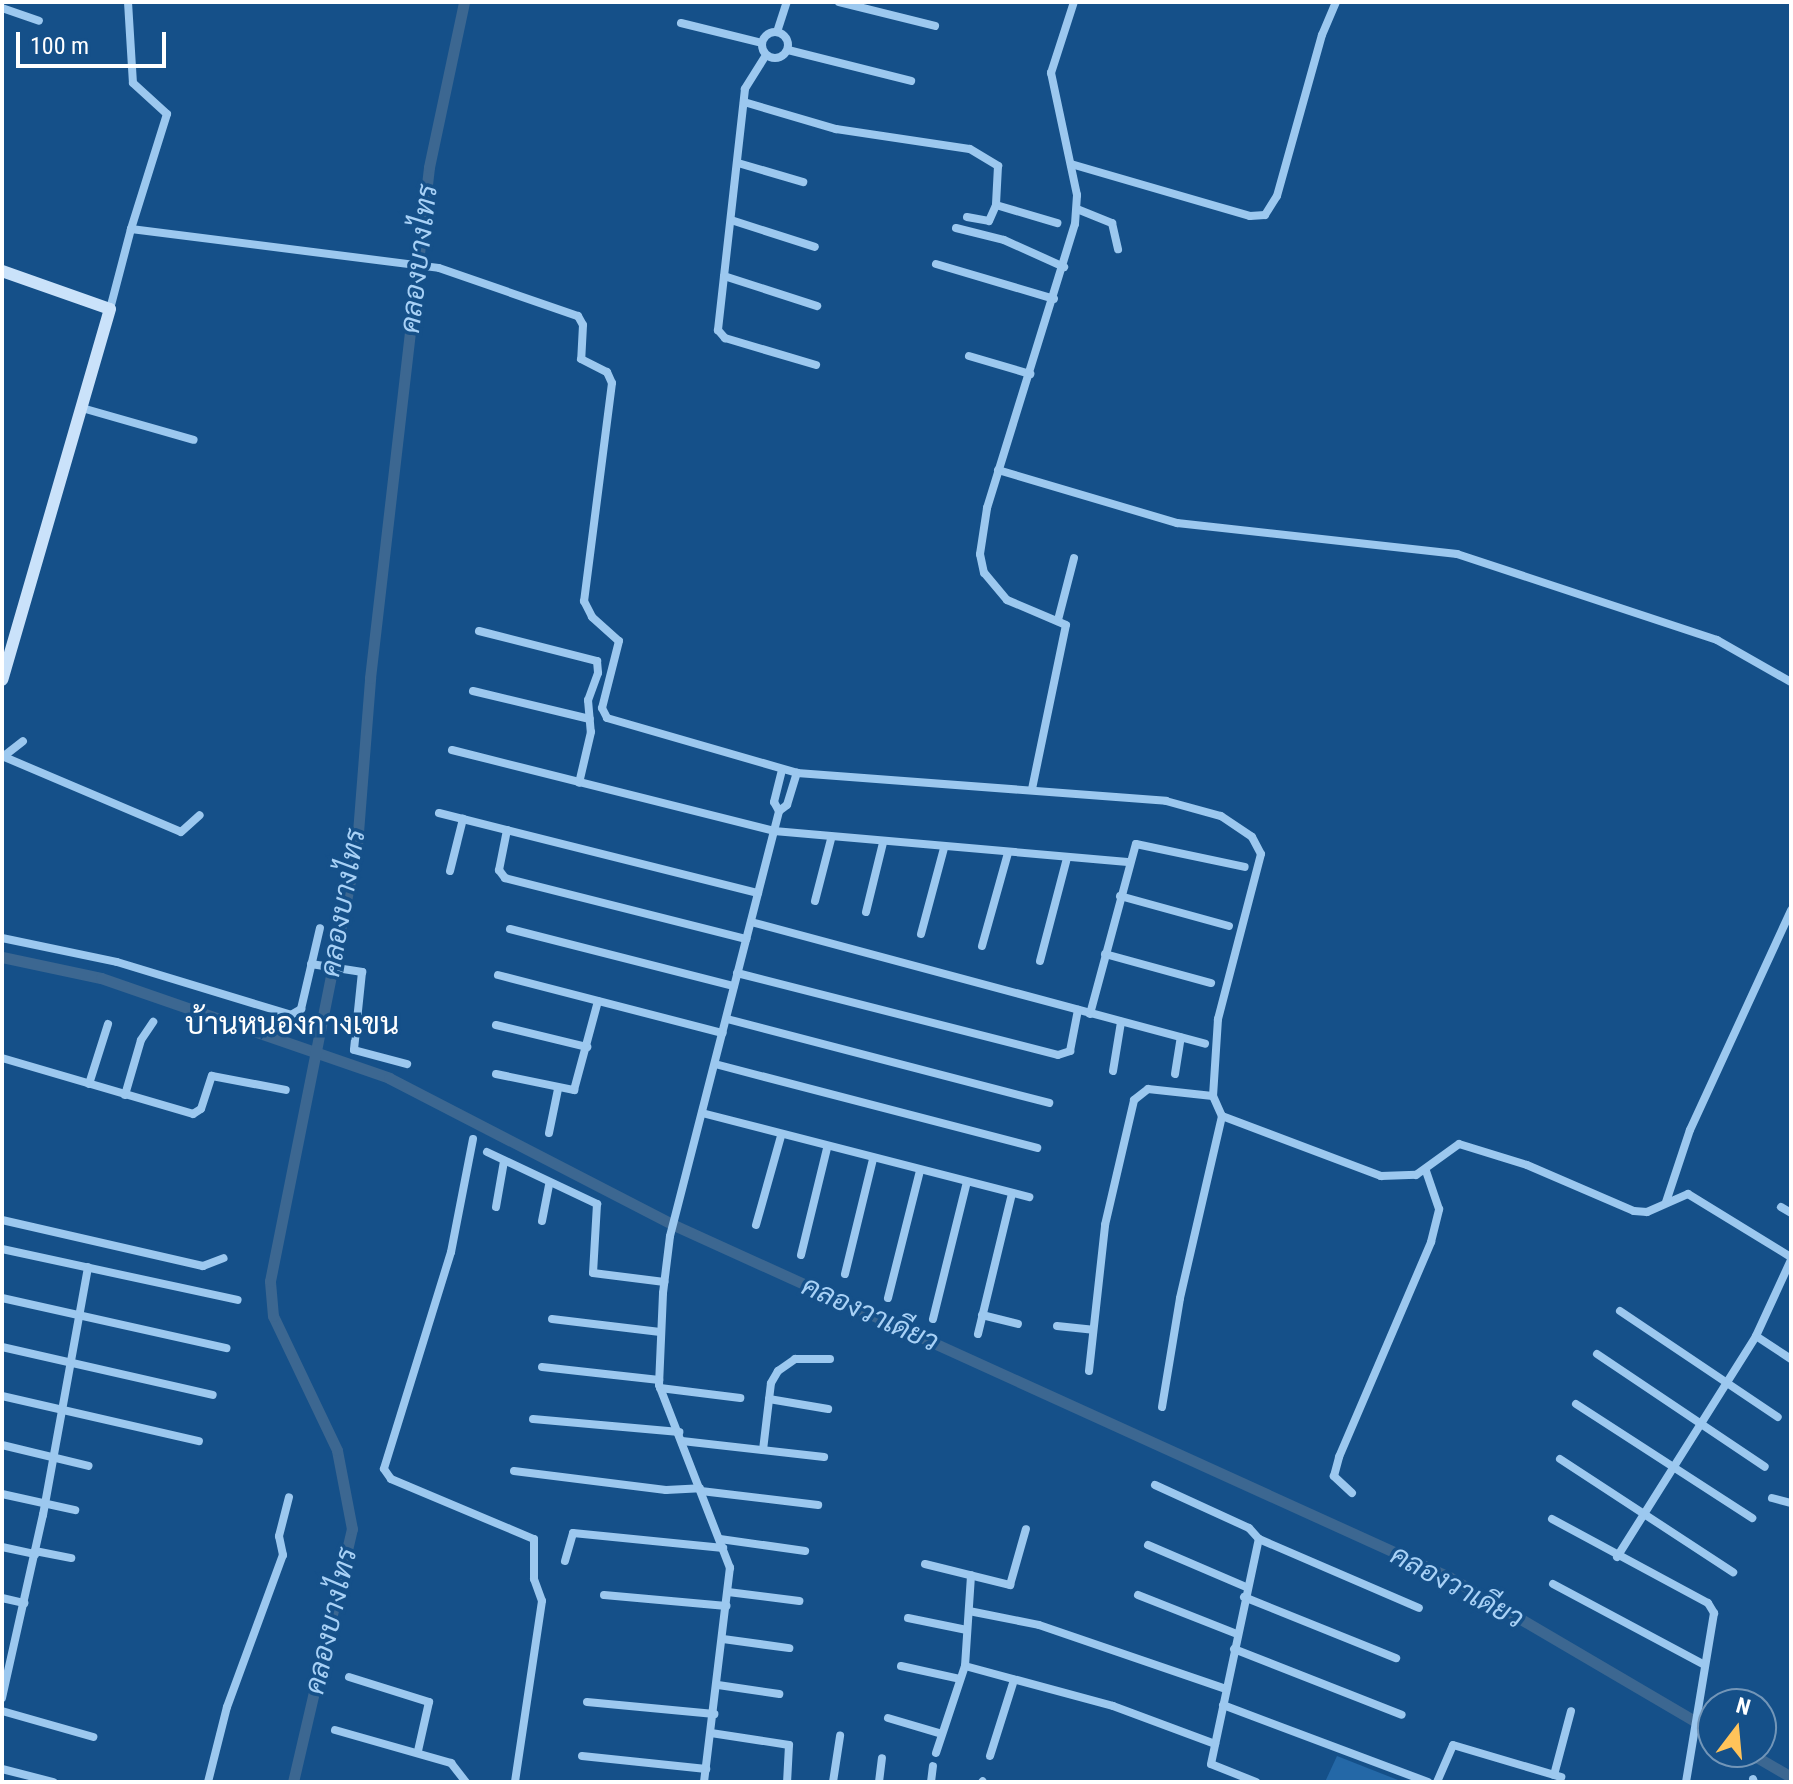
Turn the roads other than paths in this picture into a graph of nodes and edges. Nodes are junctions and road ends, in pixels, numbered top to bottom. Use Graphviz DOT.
graph roads {
  1 [pos="128,2"];
  2 [pos="787,2"];
  3 [pos="839,2"];
  4 [pos="1074,2"];
  5 [pos="1336,2"];
  6 [pos="2,8"];
  7 [pos="39,21"];
  8 [pos="681,23"];
  9 [pos="935,26"];
  10 [pos="777,32"];
  11 [pos="762,43"];
  12 [pos="788,50"];
  13 [pos="766,55"];
  14 [pos="911,81"];
  15 [pos="744,102"];
  16 [pos="738,163"];
  17 [pos="1071,164"];
  18 [pos="803,182"];
  19 [pos="996,205"];
  20 [pos="1077,209"];
  21 [pos="967,217"];
  22 [pos="731,220"];
  23 [pos="1057,223"];
  24 [pos="956,228"];
  25 [pos="131,229"];
  26 [pos="815,247"];
  27 [pos="1118,249"];
  28 [pos="936,264"];
  29 [pos="1064,267"];
  30 [pos="2,271"];
  31 [pos="724,276"];
  32 [pos="1054,299"];
  33 [pos="817,306"];
  34 [pos="110,309"];
  35 [pos="969,356"];
  36 [pos="816,365"];
  37 [pos="1030,374"];
  38 [pos="82,408"];
  39 [pos="194,440"];
  40 [pos="998,470"];
  41 [pos="1074,558"];
  42 [pos="1058,620"];
  43 [pos="479,631"];
  44 [pos="2,680"];
  45 [pos="1791,682"];
  46 [pos="473,691"];
  47 [pos="590,719"];
  48 [pos="23,741"];
  49 [pos="452,750"];
  50 [pos="3,756"];
  51 [pos="782,770"];
  52 [pos="797,773"];
  53 [pos="579,783"];
  54 [pos="1032,789"];
  55 [pos="779,811"];
  56 [pos="439,813"];
  57 [pos="200,815"];
  58 [pos="463,819"];
  59 [pos="507,830"];
  60 [pos="774,831"];
  61 [pos="831,839"];
  62 [pos="883,843"];
  63 [pos="944,848"];
  64 [pos="1008,853"];
  65 [pos="1067,858"];
  66 [pos="1128,862"];
  67 [pos="1245,867"];
  68 [pos="450,871"];
  69 [pos="758,893"];
  70 [pos="1120,896"];
  71 [pos="815,901"];
  72 [pos="1791,910"];
  73 [pos="866,912"];
  74 [pos="751,922"];
  75 [pos="1229,926"];
  76 [pos="320,928"];
  77 [pos="510,929"];
  78 [pos="921,934"];
  79 [pos="2,938"];
  80 [pos="746,939"];
  81 [pos="982,946"];
  82 [pos="1105,954"];
  83 [pos="1040,961"];
  84 [pos="316,964"];
  85 [pos="737,973"];
  86 [pos="498,975"];
  87 [pos="1211,983"];
  88 [pos="734,986"];
  89 [pos="598,1001"];
  90 [pos="1078,1010"];
  91 [pos="1090,1014"];
  92 [pos="727,1019"];
  93 [pos="153,1022"];
  94 [pos="1121,1022"];
  95 [pos="108,1024"];
  96 [pos="496,1025"];
  97 [pos="723,1033"];
  98 [pos="1181,1037"];
  99 [pos="1205,1044"];
  100 [pos="587,1047"];
  101 [pos="2,1058"];
  102 [pos="407,1064"];
  103 [pos="715,1064"];
  104 [pos="1113,1071"];
  105 [pos="496,1074"];
  106 [pos="1175,1074"];
  107 [pos="89,1084"];
  108 [pos="558,1089"];
  109 [pos="286,1090"];
  110 [pos="125,1095"];
  111 [pos="1213,1096"];
  112 [pos="1049,1103"];
  113 [pos="702,1113"];
  114 [pos="1222,1116"];
  115 [pos="549,1133"];
  116 [pos="781,1136"];
  117 [pos="473,1139"];
  118 [pos="827,1148"];
  119 [pos="1037,1148"];
  120 [pos="487,1152"];
  121 [pos="873,1159"];
  122 [pos="504,1161"];
  123 [pos="920,1171"];
  124 [pos="1426,1171"];
  125 [pos="967,1182"];
  126 [pos="549,1186"];
  127 [pos="1012,1193"];
  128 [pos="1029,1197"];
  129 [pos="1666,1202"];
  130 [pos="496,1207"];
  131 [pos="1781,1207"];
  132 [pos="1791,1213"];
  133 [pos="2,1220"];
  134 [pos="542,1221"];
  135 [pos="756,1225"];
  136 [pos="2,1249"];
  137 [pos="801,1255"];
  138 [pos="224,1258"];
  139 [pos="1791,1258"];
  140 [pos="88,1267"];
  141 [pos="845,1274"];
  142 [pos="664,1282"];
  143 [pos="2,1298"];
  144 [pos="888,1298"];
  145 [pos="238,1300"];
  146 [pos="1620,1311"];
  147 [pos="79,1315"];
  148 [pos="982,1315"];
  149 [pos="552,1319"];
  150 [pos="933,1319"];
  151 [pos="1018,1324"];
  152 [pos="1057,1326"];
  153 [pos="1093,1330"];
  154 [pos="660,1332"];
  155 [pos="978,1334"];
  156 [pos="1756,1336"];
  157 [pos="2,1347"];
  158 [pos="226,1348"];
  159 [pos="1597,1354"];
  160 [pos="830,1359"];
  161 [pos="1791,1359"];
  162 [pos="71,1362"];
  163 [pos="542,1367"];
  164 [pos="1089,1371"];
  165 [pos="1727,1381"];
  166 [pos="660,1384"];
  167 [pos="213,1395"];
  168 [pos="2,1396"];
  169 [pos="740,1398"];
  170 [pos="769,1399"];
  171 [pos="1576,1404"];
  172 [pos="1162,1407"];
  173 [pos="62,1409"];
  174 [pos="828,1409"];
  175 [pos="1778,1417"];
  176 [pos="533,1419"];
  177 [pos="1700,1423"];
  178 [pos="680,1437"];
  179 [pos="199,1441"];
  180 [pos="2,1445"];
  181 [pos="763,1450"];
  182 [pos="54,1457"];
  183 [pos="824,1457"];
  184 [pos="1560,1459"];
  185 [pos="1673,1465"];
  186 [pos="89,1466"];
  187 [pos="1765,1467"];
  188 [pos="514,1471"];
  189 [pos="1155,1485"];
  190 [pos="700,1490"];
  191 [pos="1352,1493"];
  192 [pos="2,1494"];
  193 [pos="289,1497"];
  194 [pos="1772,1498"];
  195 [pos="46,1503"];
  196 [pos="1791,1503"];
  197 [pos="818,1505"];
  198 [pos="75,1510"];
  199 [pos="1645,1513"];
  200 [pos="1752,1518"];
  201 [pos="1552,1519"];
  202 [pos="1026,1529"];
  203 [pos="1259,1539"];
  204 [pos="722,1543"];
  205 [pos="1148,1545"];
  206 [pos="2,1547"];
  207 [pos="805,1551"];
  208 [pos="35,1552"];
  209 [pos="1617,1557"];
  210 [pos="71,1558"];
  211 [pos="565,1561"];
  212 [pos="925,1564"];
  213 [pos="1733,1572"];
  214 [pos="971,1575"];
  215 [pos="1553,1584"];
  216 [pos="1246,1587"];
  217 [pos="728,1592"];
  218 [pos="604,1595"];
  219 [pos="1138,1595"];
  220 [pos="1244,1597"];
  221 [pos="2,1598"];
  222 [pos="799,1601"];
  223 [pos="24,1603"];
  224 [pos="727,1606"];
  225 [pos="1419,1608"];
  226 [pos="969,1611"];
  227 [pos="908,1618"];
  228 [pos="967,1630"];
  229 [pos="1237,1634"];
  230 [pos="723,1639"];
  231 [pos="789,1648"];
  232 [pos="1234,1649"];
  233 [pos="7,1657"];
  234 [pos="1396,1658"];
  235 [pos="1705,1665"];
  236 [pos="901,1666"];
  237 [pos="965,1666"];
  238 [pos="349,1677"];
  239 [pos="960,1679"];
  240 [pos="1014,1680"];
  241 [pos="718,1685"];
  242 [pos="1226,1689"];
  243 [pos="779,1694"];
  244 [pos="2,1698"];
  245 [pos="587,1702"];
  246 [pos="1223,1705"];
  247 [pos="2,1711"];
  248 [pos="1571,1711"];
  249 [pos="714,1714"];
  250 [pos="1402,1715"];
  251 [pos="888,1718"];
  252 [pos="335,1730"];
  253 [pos="711,1733"];
  254 [pos="942,1734"];
  255 [pos="840,1736"];
  256 [pos="93,1737"];
  257 [pos="1215,1744"];
  258 [pos="418,1751"];
  259 [pos="936,1753"];
  260 [pos="582,1756"];
  261 [pos="990,1756"];
  262 [pos="882,1758"];
  263 [pos="933,1766"];
  264 [pos="2,1769"];
  265 [pos="706,1769"];
  266 [pos="53,1782"];
  267 [pos="208,1782"];
  268 [pos="466,1782"];
  269 [pos="515,1782"];
  270 [pos="707,1782"];
  271 [pos="787,1782"];
  272 [pos="833,1782"];
  273 [pos="879,1782"];
  274 [pos="931,1782"];
  275 [pos="1256,1782"];
  276 [pos="1428,1782"];
  277 [pos="1437,1782"];
  278 [pos="1686,1782"];
  1 -- 25 [label="street"];
  2 -- 10 [label="street"];
  3 -- 9 [label="street"];
  4 -- 17 [label="street"];
  5 -- 17 [label="street"];
  6 -- 7 [label="street"];
  8 -- 11 [label="street"];
  10 -- 11 [label="street"];
  10 -- 12 [label="street"];
  11 -- 13 [label="street"];
  12 -- 13 [label="street"];
  12 -- 14 [label="street"];
  13 -- 15 [label="street"];
  15 -- 16 [label="street"];
  15 -- 19 [label="street"];
  16 -- 18 [label="street"];
  16 -- 22 [label="street"];
  17 -- 20 [label="street"];
  19 -- 21 [label="street"];
  19 -- 23 [label="street"];
  20 -- 27 [label="street"];
  20 -- 29 [label="street"];
  22 -- 26 [label="street"];
  22 -- 31 [label="street"];
  24 -- 29 [label="street"];
  25 -- 34 [label="street"];
  25 -- 51 [label="street"];
  28 -- 32 [label="street"];
  29 -- 32 [label="street"];
  30 -- 34 [label="street"];
  31 -- 33 [label="street"];
  31 -- 36 [label="street"];
  32 -- 37 [label="street"];
  34 -- 38 [label="street"];
  35 -- 37 [label="street"];
  37 -- 40 [label="street"];
  38 -- 39 [label="street"];
  38 -- 44 [label="street"];
  40 -- 42 [label="street"];
  40 -- 45 [label="street"];
  41 -- 42 [label="street"];
  42 -- 54 [label="street"];
  43 -- 47 [label="street"];
  46 -- 47 [label="street"];
  47 -- 53 [label="street"];
  48 -- 50 [label="street"];
  49 -- 53 [label="street"];
  50 -- 57 [label="street"];
  51 -- 52 [label="street"];
  51 -- 55 [label="street"];
  52 -- 54 [label="street"];
  52 -- 55 [label="street"];
  53 -- 60 [label="street"];
  54 -- 111 [label="street"];
  55 -- 60 [label="street"];
  56 -- 58 [label="street"];
  58 -- 59 [label="street"];
  58 -- 68 [label="street"];
  59 -- 69 [label="street"];
  59 -- 80 [label="street"];
  60 -- 61 [label="street"];
  60 -- 69 [label="street"];
  61 -- 62 [label="street"];
  61 -- 71 [label="street"];
  62 -- 63 [label="street"];
  62 -- 73 [label="street"];
  63 -- 64 [label="street"];
  63 -- 78 [label="street"];
  64 -- 65 [label="street"];
  64 -- 81 [label="street"];
  65 -- 66 [label="street"];
  65 -- 83 [label="street"];
  66 -- 67 [label="street"];
  66 -- 70 [label="street"];
  69 -- 74 [label="street"];
  70 -- 75 [label="street"];
  70 -- 82 [label="street"];
  72 -- 129 [label="street"];
  74 -- 80 [label="street"];
  74 -- 90 [label="street"];
  76 -- 84 [label="street"];
  77 -- 88 [label="street"];
  79 -- 84 [label="street"];
  80 -- 85 [label="street"];
  82 -- 87 [label="street"];
  82 -- 91 [label="street"];
  84 -- 102 [label="street"];
  85 -- 88 [label="street"];
  85 -- 90 [label="street"];
  86 -- 89 [label="street"];
  88 -- 92 [label="street"];
  89 -- 97 [label="street"];
  89 -- 100 [label="street"];
  90 -- 91 [label="street"];
  91 -- 94 [label="street"];
  92 -- 97 [label="street"];
  92 -- 112 [label="street"];
  93 -- 110 [label="street"];
  94 -- 98 [label="street"];
  94 -- 104 [label="street"];
  95 -- 107 [label="street"];
  96 -- 100 [label="street"];
  97 -- 103 [label="street"];
  98 -- 99 [label="street"];
  98 -- 106 [label="street"];
  100 -- 108 [label="street"];
  101 -- 107 [label="street"];
  103 -- 113 [label="street"];
  103 -- 119 [label="street"];
  105 -- 108 [label="street"];
  107 -- 110 [label="street"];
  108 -- 115 [label="street"];
  109 -- 110 [label="street"];
  111 -- 114 [label="street"];
  111 -- 153 [label="street"];
  113 -- 116 [label="street"];
  113 -- 142 [label="street"];
  114 -- 124 [label="street"];
  114 -- 172 [label="street"];
  116 -- 118 [label="street"];
  116 -- 135 [label="street"];
  117 -- 269 [label="street"];
  118 -- 121 [label="street"];
  118 -- 137 [label="street"];
  120 -- 122 [label="street"];
  121 -- 123 [label="street"];
  121 -- 141 [label="street"];
  122 -- 126 [label="street"];
  122 -- 130 [label="street"];
  123 -- 125 [label="street"];
  123 -- 144 [label="street"];
  124 -- 129 [label="street"];
  124 -- 191 [label="street"];
  125 -- 127 [label="street"];
  125 -- 150 [label="street"];
  126 -- 134 [label="street"];
  126 -- 142 [label="street"];
  127 -- 128 [label="street"];
  127 -- 148 [label="street"];
  129 -- 139 [label="street"];
  131 -- 132 [label="street"];
  133 -- 138 [label="street"];
  136 -- 140 [label="street"];
  139 -- 156 [label="street"];
  140 -- 145 [label="street"];
  140 -- 147 [label="street"];
  142 -- 154 [label="street"];
  143 -- 147 [label="street"];
  146 -- 165 [label="street"];
  147 -- 158 [label="street"];
  147 -- 162 [label="street"];
  148 -- 151 [label="street"];
  148 -- 155 [label="street"];
  149 -- 154 [label="street"];
  152 -- 153 [label="street"];
  153 -- 164 [label="street"];
  154 -- 166 [label="street"];
  156 -- 161 [label="street"];
  156 -- 165 [label="street"];
  157 -- 162 [label="street"];
  159 -- 177 [label="street"];
  160 -- 170 [label="street"];
  162 -- 167 [label="street"];
  162 -- 173 [label="street"];
  163 -- 166 [label="street"];
  165 -- 175 [label="street"];
  165 -- 177 [label="street"];
  166 -- 169 [label="street"];
  166 -- 178 [label="street"];
  168 -- 173 [label="street"];
  170 -- 174 [label="street"];
  170 -- 181 [label="street"];
  171 -- 185 [label="street"];
  173 -- 179 [label="street"];
  173 -- 182 [label="street"];
  176 -- 178 [label="street"];
  177 -- 185 [label="street"];
  177 -- 187 [label="street"];
  178 -- 181 [label="street"];
  178 -- 190 [label="street"];
  180 -- 182 [label="street"];
  181 -- 183 [label="street"];
  182 -- 186 [label="street"];
  182 -- 195 [label="street"];
  184 -- 199 [label="street"];
  185 -- 199 [label="street"];
  185 -- 200 [label="street"];
  188 -- 190 [label="street"];
  189 -- 203 [label="street"];
  190 -- 197 [label="street"];
  190 -- 204 [label="street"];
  192 -- 195 [label="street"];
  193 -- 267 [label="street"];
  194 -- 196 [label="street"];
  195 -- 198 [label="street"];
  195 -- 208 [label="street"];
  199 -- 209 [label="street"];
  199 -- 213 [label="street"];
  201 -- 209 [label="street"];
  202 -- 214 [label="street"];
  203 -- 216 [label="street"];
  203 -- 225 [label="street"];
  204 -- 207 [label="street"];
  204 -- 211 [label="street"];
  204 -- 217 [label="street"];
  205 -- 216 [label="street"];
  206 -- 208 [label="street"];
  208 -- 210 [label="street"];
  208 -- 223 [label="street"];
  209 -- 235 [label="street"];
  212 -- 214 [label="street"];
  214 -- 226 [label="street"];
  215 -- 235 [label="street"];
  216 -- 220 [label="street"];
  217 -- 222 [label="street"];
  217 -- 224 [label="street"];
  218 -- 224 [label="street"];
  219 -- 229 [label="street"];
  220 -- 229 [label="street"];
  220 -- 234 [label="street"];
  221 -- 223 [label="street"];
  223 -- 233 [label="street"];
  224 -- 230 [label="street"];
  226 -- 228 [label="street"];
  226 -- 242 [label="street"];
  227 -- 228 [label="street"];
  228 -- 237 [label="street"];
  229 -- 232 [label="street"];
  230 -- 231 [label="street"];
  230 -- 241 [label="street"];
  232 -- 242 [label="street"];
  232 -- 250 [label="street"];
  233 -- 244 [label="street"];
  235 -- 278 [label="street"];
  236 -- 239 [label="street"];
  237 -- 239 [label="street"];
  237 -- 240 [label="street"];
  238 -- 258 [label="street"];
  239 -- 254 [label="street"];
  240 -- 257 [label="street"];
  240 -- 261 [label="street"];
  241 -- 243 [label="street"];
  241 -- 249 [label="street"];
  242 -- 246 [label="street"];
  245 -- 249 [label="street"];
  246 -- 257 [label="street"];
  246 -- 276 [label="street"];
  247 -- 256 [label="street"];
  248 -- 277 [label="street"];
  249 -- 253 [label="street"];
  251 -- 254 [label="street"];
  252 -- 258 [label="street"];
  253 -- 265 [label="street"];
  253 -- 271 [label="street"];
  254 -- 259 [label="street"];
  255 -- 272 [label="street"];
  257 -- 275 [label="street"];
  258 -- 268 [label="street"];
  260 -- 265 [label="street"];
  262 -- 273 [label="street"];
  263 -- 274 [label="street"];
  264 -- 266 [label="street"];
  265 -- 270 [label="street"];
}
